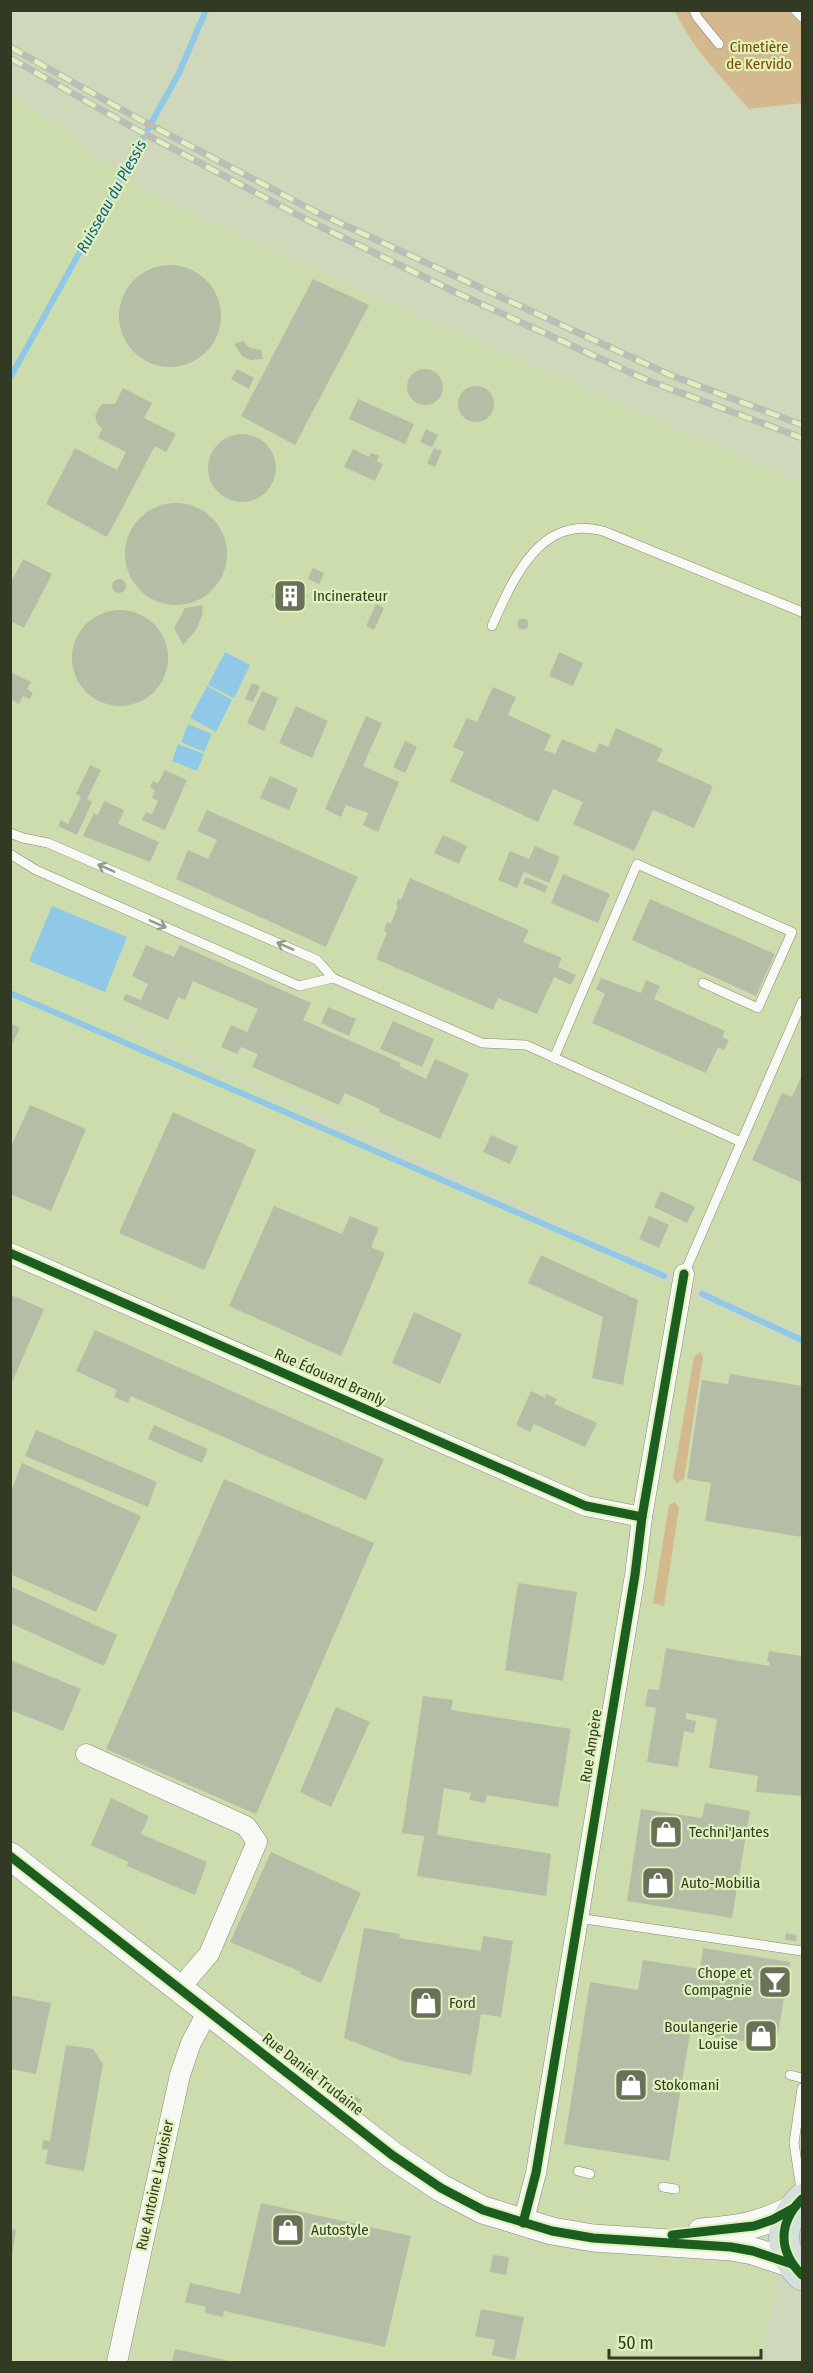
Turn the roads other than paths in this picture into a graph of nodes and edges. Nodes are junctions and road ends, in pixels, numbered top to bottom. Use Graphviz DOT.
graph roads {
  1 [pos="694,10"];
  2 [pos="795,10"];
  3 [pos="802,16"];
  4 [pos="719,44"];
  5 [pos="802,612"];
  6 [pos="492,626"];
  7 [pos="10,833"];
  8 [pos="10,854"];
  9 [pos="333,978"];
  10 [pos="703,983"];
  11 [pos="802,1002"];
  12 [pos="554,1058"];
  13 [pos="741,1142"];
  14 [pos="10,1253"];
  15 [pos="684,1274"];
  16 [pos="642,1517"];
  17 [pos="86,1754"];
  18 [pos="10,1856"];
  19 [pos="578,1918"];
  20 [pos="802,1951"];
  21 [pos="179,1989"];
  22 [pos="208,2012"];
  23 [pos="790,2075"];
  24 [pos="802,2078"];
  25 [pos="802,2088"];
  26 [pos="799,2156"];
  27 [pos="578,2171"];
  28 [pos="590,2174"];
  29 [pos="663,2187"];
  30 [pos="675,2189"];
  31 [pos="800,2202"];
  32 [pos="523,2223"];
  33 [pos="634,2240"];
  34 [pos="800,2272"];
  35 [pos="117,2362"];
  1 -- 4 [label="lane"];
  2 -- 3 [label="lane"];
  5 -- 6 [label="lane"];
  9 -- 7 [label="lane, one-way"];
  8 -- 9 [label="lane, one-way"];
  9 -- 12 [label="lane"];
  10 -- 12 [label="lane"];
  11 -- 13 [label="lane"];
  12 -- 13 [label="lane"];
  13 -- 15 [label="lane"];
  14 -- 16 [label="street, Rue Édouard Branly"];
  15 -- 16 [label="street, Rue Ampère"];
  16 -- 19 [label="street, Rue Ampère"];
  17 -- 21 [label="street"];
  18 -- 21 [label="main road, Rue Daniel Trudaine"];
  19 -- 20 [label="lane"];
  19 -- 32 [label="street, Rue Ampère"];
  21 -- 22 [label="main road, Rue Daniel Trudaine"];
  22 -- 32 [label="main road, Rue Daniel Trudaine"];
  22 -- 35 [label="street, Rue Antoine Lavoisier"];
  23 -- 24 [label="lane"];
  25 -- 26 [label="lane"];
  26 -- 31 [label="lane"];
  27 -- 28 [label="lane"];
  29 -- 30 [label="lane"];
  31 -- 33 [label="main road, Rue Daniel Trudaine"];
  31 -- 34 [label="main road"];
  32 -- 33 [label="main road, Rue Daniel Trudaine"];
  33 -- 34 [label="main road, Rue Daniel Trudaine"];
}
